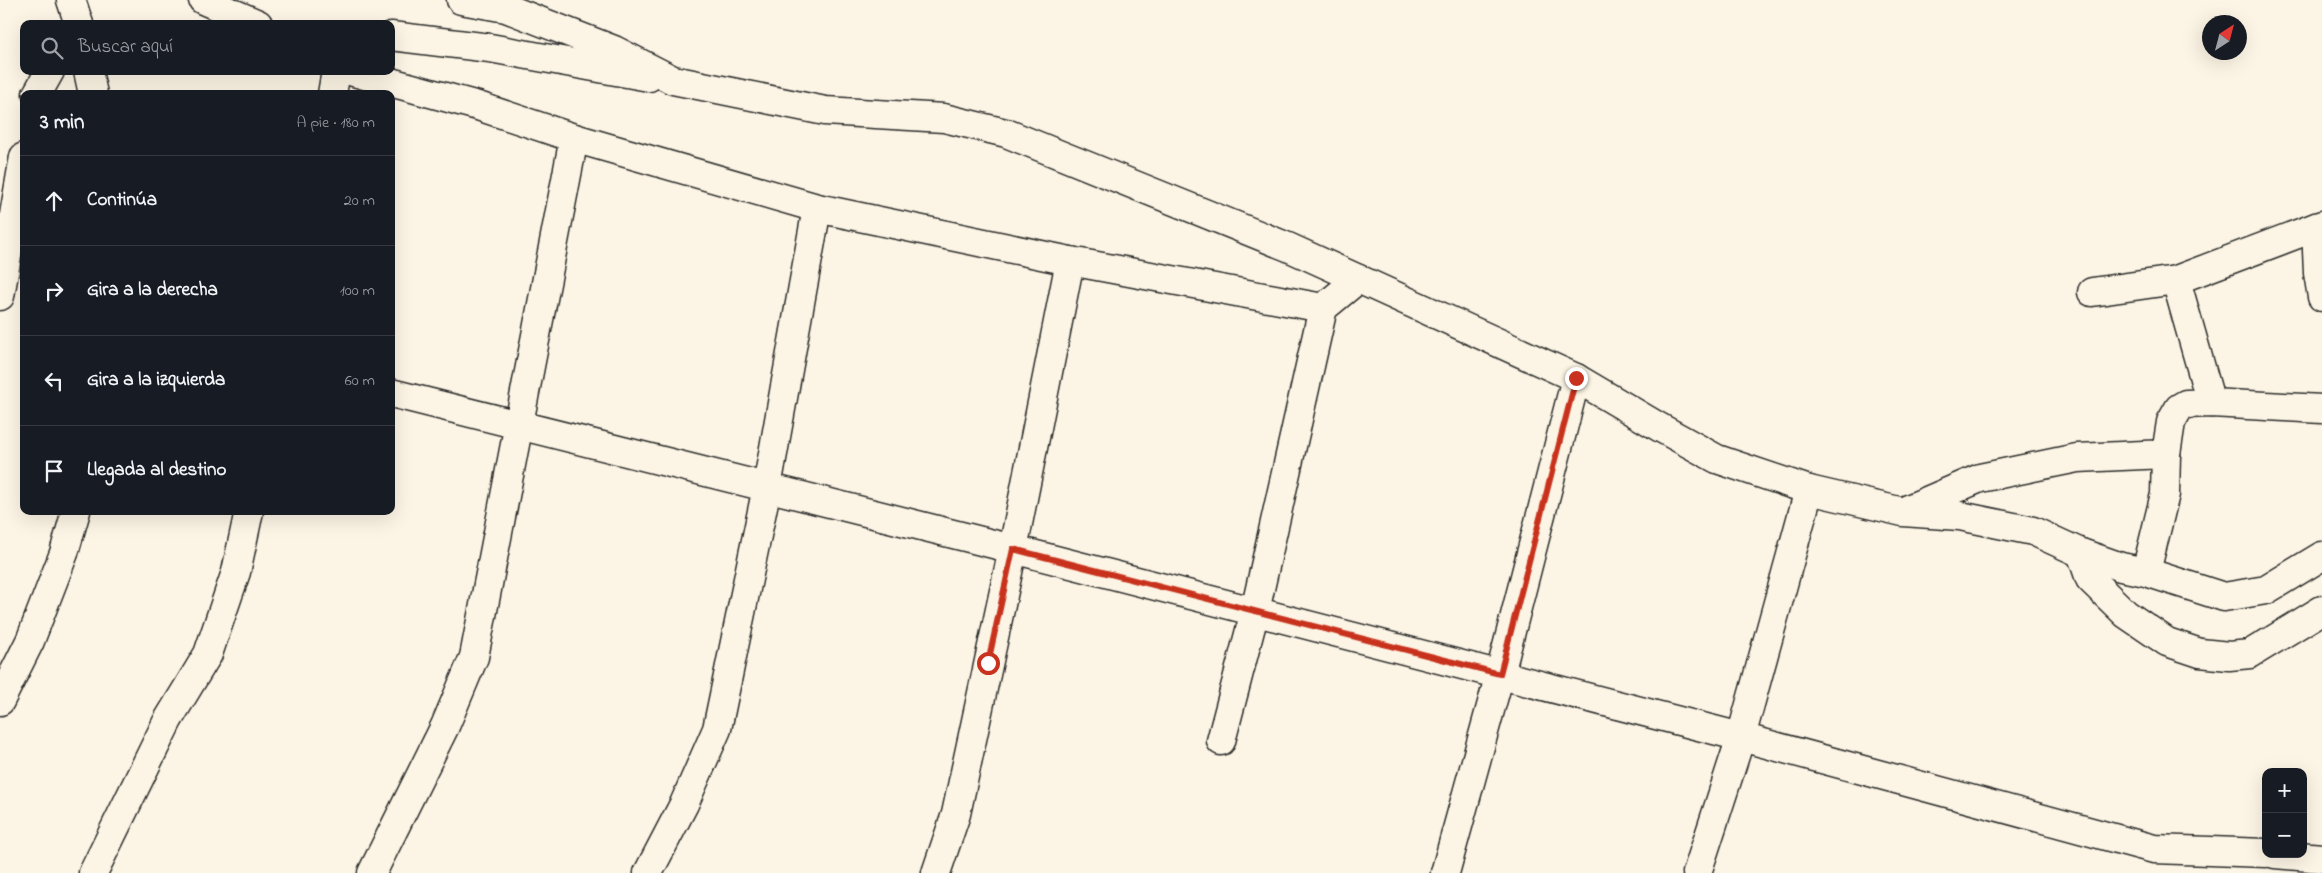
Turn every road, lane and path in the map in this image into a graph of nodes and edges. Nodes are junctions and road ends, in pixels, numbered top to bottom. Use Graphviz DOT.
graph roads {
  1 [pos="204,0"];
  2 [pos="460,0"];
  3 [pos="249,20"];
  4 [pos="395,36"];
  5 [pos="48,75"];
  6 [pos="89,75"];
  7 [pos="335,75"];
  8 [pos="365,75"];
  9 [pos="673,80"];
  10 [pos="39,90"];
  11 [pos="92,90"];
  12 [pos="333,90"];
  13 [pos="574,138"];
  14 [pos="20,180"];
  15 [pos="817,208"];
  16 [pos="2319,226"];
  17 [pos="1070,261"];
  18 [pos="1358,279"];
  19 [pos="2176,280"];
  20 [pos="2092,292"];
  21 [pos="0,296"];
  22 [pos="2322,297"];
  23 [pos="1323,308"];
  24 [pos="1576,378"];
  25 [pos="395,394"];
  26 [pos="2211,403"];
  27 [pos="2322,409"];
  28 [pos="520,426"];
  29 [pos="2166,454"];
  30 [pos="767,487"];
  31 [pos="1809,490"];
  32 [pos="1903,512"];
  33 [pos="75,515"];
  34 [pos="248,515"];
  35 [pos="1013,549"];
  36 [pos="2081,553"];
  37 [pos="2322,556"];
  38 [pos="2146,572"];
  39 [pos="2322,610"];
  40 [pos="1255,611"];
  41 [pos="1500,674"];
  42 [pos="0,701"];
  43 [pos="1741,737"];
  44 [pos="1221,742"];
  45 [pos="2262,854"];
  46 [pos="2307,857"];
  47 [pos="2322,858"];
  48 [pos="2154,861"];
  49 [pos="93,873"];
  50 [pos="372,873"];
  51 [pos="648,873"];
  52 [pos="936,873"];
  53 [pos="1445,873"];
  54 [pos="1697,873"];
  1 -- 3 [label="street"];
  2 -- 9 [label="street"];
  4 -- 9 [label="street"];
  5 -- 10 [label="street"];
  6 -- 11 [label="street"];
  7 -- 12 [label="street"];
  8 -- 13 [label="street"];
  9 -- 18 [label="street"];
  13 -- 15 [label="street"];
  13 -- 28 [label="street"];
  14 -- 21 [label="street"];
  15 -- 17 [label="street"];
  15 -- 30 [label="street"];
  16 -- 19 [label="street"];
  16 -- 22 [label="street"];
  17 -- 23 [label="street"];
  17 -- 35 [label="street"];
  18 -- 23 [label="street"];
  18 -- 24 [label="street"];
  19 -- 20 [label="street"];
  19 -- 26 [label="street"];
  23 -- 40 [label="street"];
  24 -- 31 [label="street"];
  24 -- 41 [label="street"];
  25 -- 28 [label="street"];
  26 -- 27 [label="street"];
  26 -- 29 [label="street"];
  28 -- 30 [label="street"];
  28 -- 50 [label="street"];
  29 -- 32 [label="street"];
  29 -- 38 [label="street"];
  30 -- 35 [label="street"];
  30 -- 51 [label="street"];
  31 -- 32 [label="street"];
  31 -- 43 [label="street"];
  32 -- 36 [label="street"];
  33 -- 42 [label="street"];
  34 -- 49 [label="street"];
  35 -- 40 [label="street"];
  35 -- 52 [label="street"];
  36 -- 38 [label="street"];
  36 -- 39 [label="street"];
  37 -- 38 [label="street"];
  40 -- 41 [label="street"];
  40 -- 44 [label="street"];
  41 -- 43 [label="street"];
  41 -- 53 [label="street"];
  43 -- 48 [label="street"];
  43 -- 54 [label="street"];
  45 -- 48 [label="street"];
  46 -- 47 [label="street"];
}
